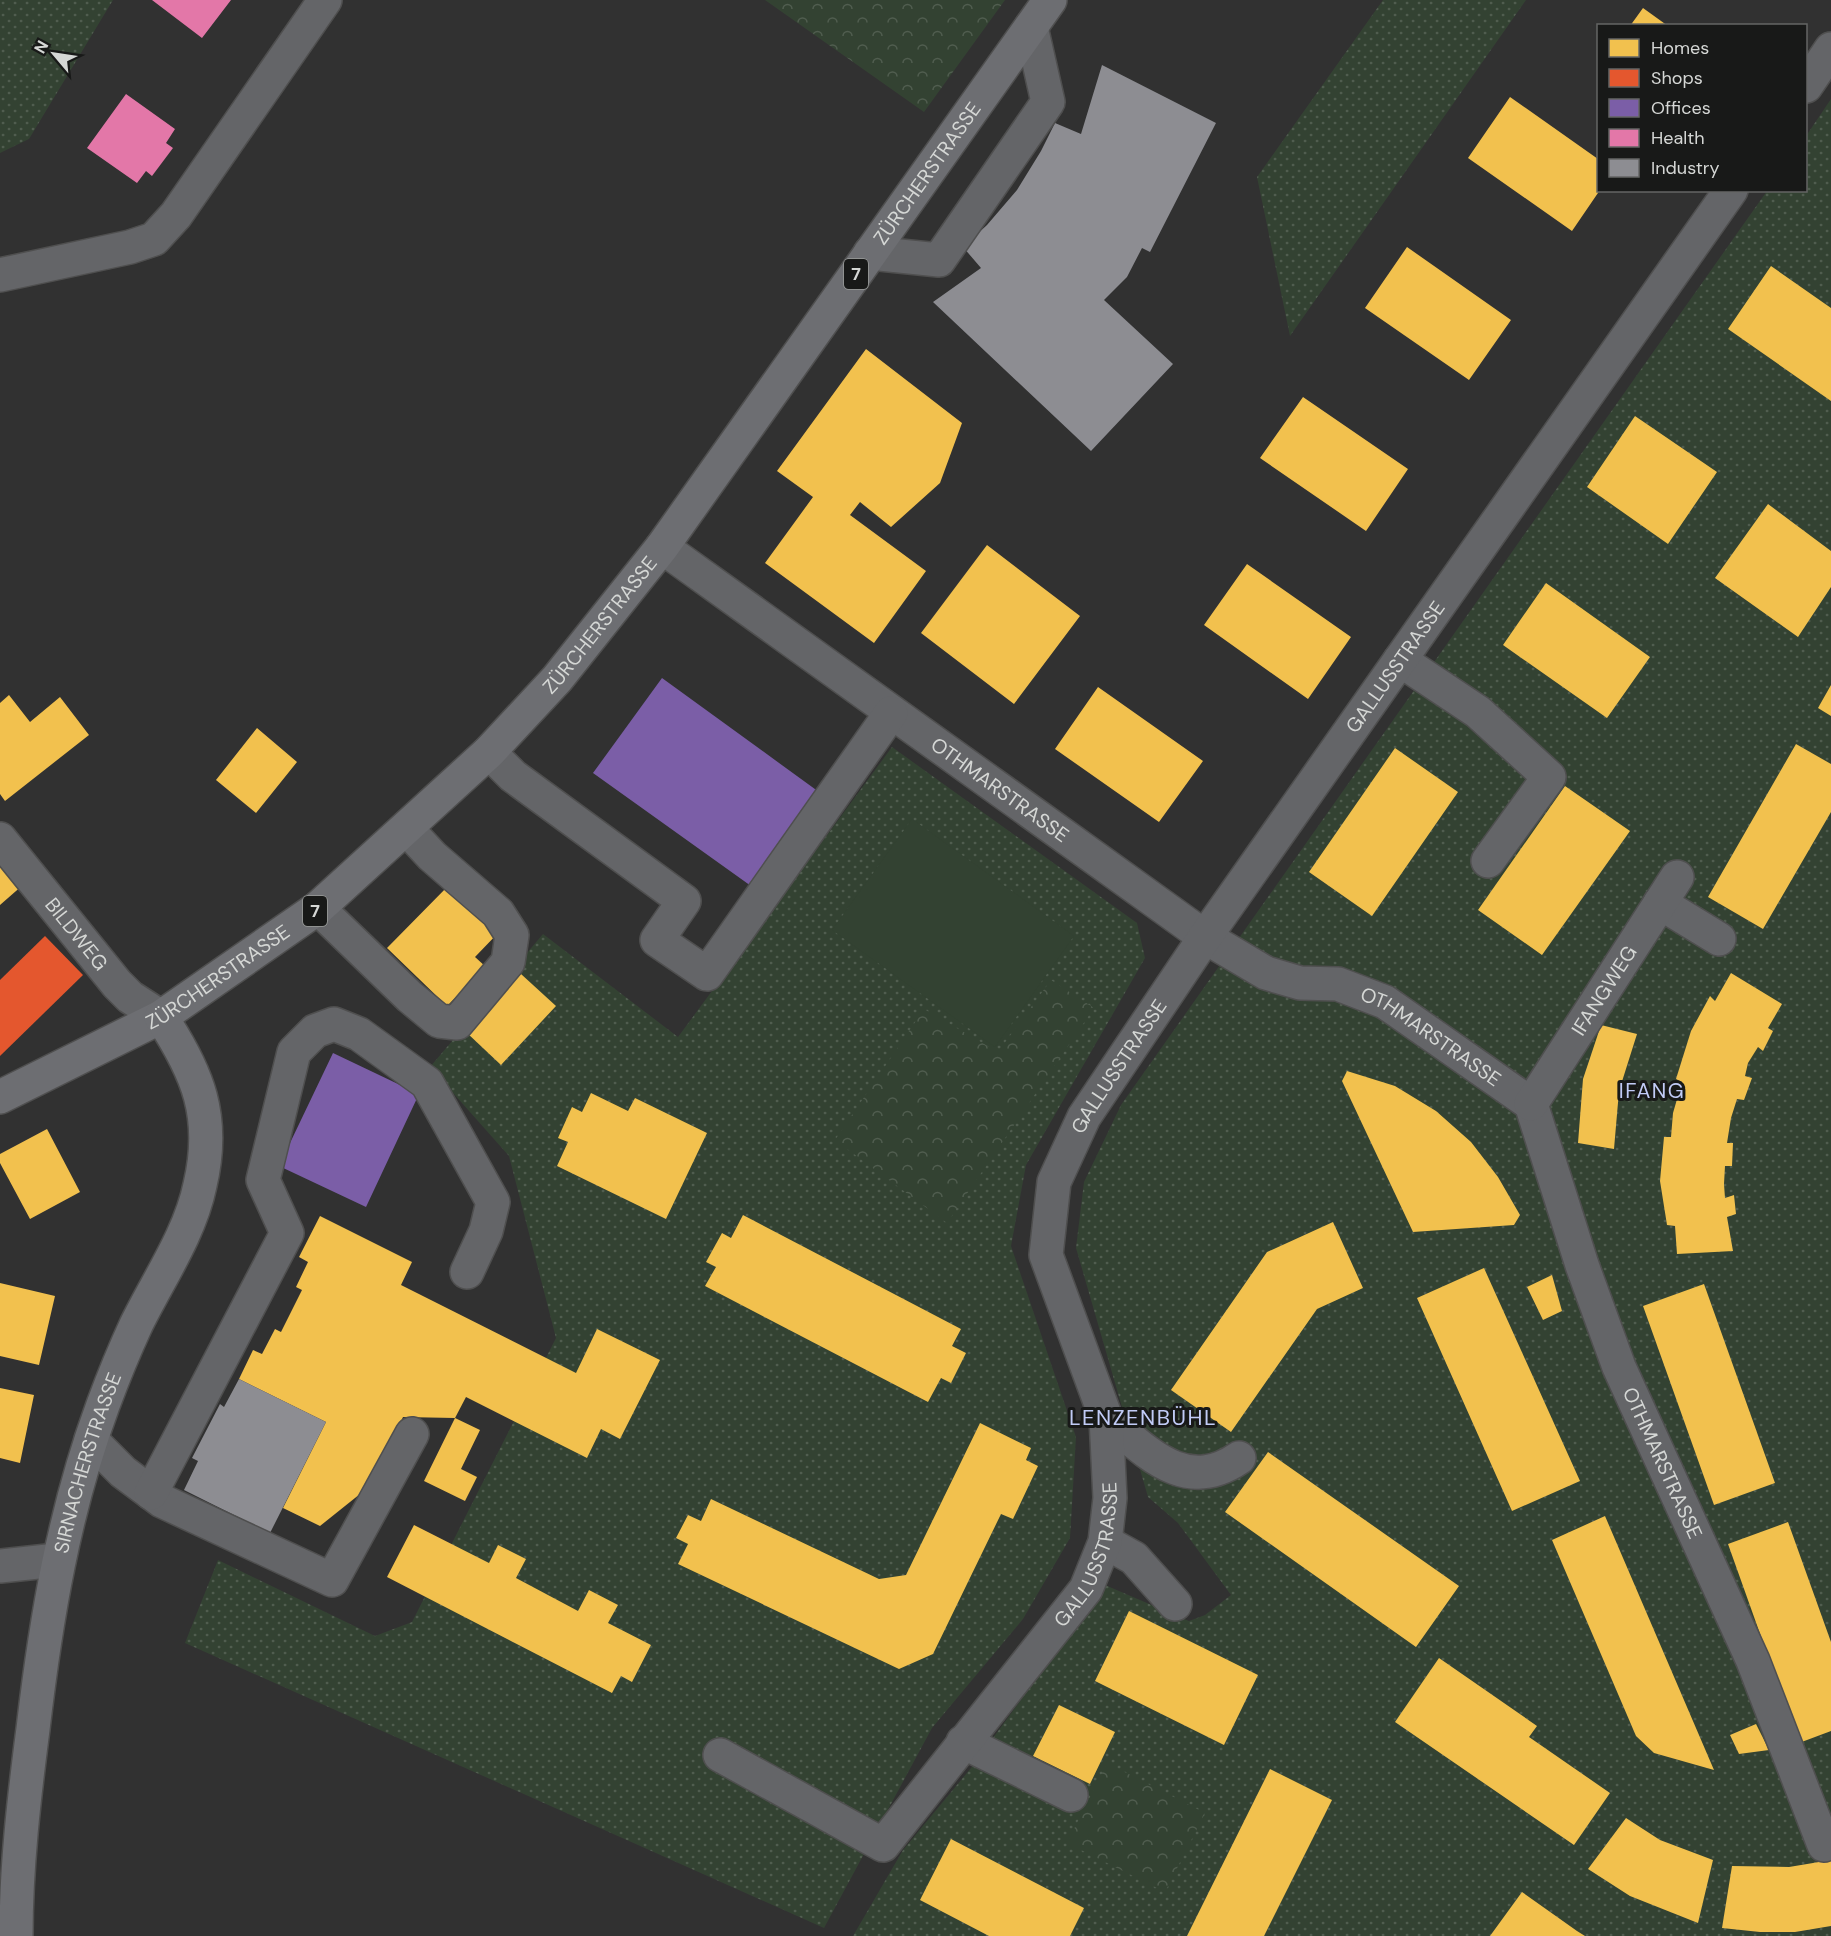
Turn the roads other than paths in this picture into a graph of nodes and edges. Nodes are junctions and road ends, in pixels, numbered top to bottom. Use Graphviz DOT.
graph roads {
  1 [pos="325,0"];
  2 [pos="1050,0"];
  3 [pos="1031,27"];
  4 [pos="1831,49"];
  5 [pos="1807,85"];
  6 [pos="1730,192"];
  7 [pos="870,253"];
  8 [pos="0,275"];
  9 [pos="662,547"];
  10 [pos="1400,660"];
  11 [pos="891,713"];
  12 [pos="489,752"];
  13 [pos="407,829"];
  14 [pos="0,839"];
  15 [pos="1488,861"];
  16 [pos="318,908"];
  17 [pos="1206,937"];
  18 [pos="1719,939"];
  19 [pos="161,1017"];
  20 [pos="0,1097"];
  21 [pos="1531,1104"];
  22 [pos="467,1272"];
  23 [pos="1106,1418"];
  24 [pos="412,1434"];
  25 [pos="91,1440"];
  26 [pos="1239,1458"];
  27 [pos="151,1493"];
  28 [pos="1105,1542"];
  29 [pos="57,1560"];
  30 [pos="0,1566"];
  31 [pos="1175,1604"];
  32 [pos="963,1742"];
  33 [pos="720,1755"];
  34 [pos="1071,1795"];
  35 [pos="1824,1845"];
  36 [pos="16,1936"];
  1 -- 8 [label="street"];
  2 -- 3 [label="main road, ZÜRCHERSTRASSE / 7"];
  3 -- 7 [label="main road, ZÜRCHERSTRASSE / 7"];
  3 -- 7 [label="street"];
  4 -- 5 [label="street"];
  6 -- 10 [label="street, GALLUSSTRASSE"];
  7 -- 9 [label="main road, ZÜRCHERSTRASSE / 7"];
  9 -- 11 [label="street, OTHMARSTRASSE"];
  9 -- 12 [label="main road, ZÜRCHERSTRASSE / 7"];
  10 -- 15 [label="street"];
  10 -- 17 [label="street, GALLUSSTRASSE"];
  11 -- 12 [label="street"];
  11 -- 17 [label="street, OTHMARSTRASSE"];
  12 -- 13 [label="main road, ZÜRCHERSTRASSE / 7"];
  13 -- 16 [label="main road, ZÜRCHERSTRASSE / 7"];
  13 -- 16 [label="street"];
  14 -- 19 [label="street, BILDWEG"];
  16 -- 19 [label="main road, ZÜRCHERSTRASSE / 7"];
  17 -- 21 [label="street, OTHMARSTRASSE"];
  17 -- 23 [label="street, GALLUSSTRASSE"];
  18 -- 21 [label="street, IFANGWEG"];
  19 -- 20 [label="main road, ZÜRCHERSTRASSE / 7"];
  19 -- 25 [label="main road, SIRNACHERSTRASSE"];
  21 -- 35 [label="street, OTHMARSTRASSE"];
  22 -- 27 [label="street"];
  23 -- 26 [label="street"];
  23 -- 28 [label="street, GALLUSSTRASSE"];
  24 -- 27 [label="street"];
  25 -- 27 [label="street"];
  25 -- 29 [label="main road, SIRNACHERSTRASSE"];
  28 -- 31 [label="street"];
  28 -- 32 [label="street, GALLUSSTRASSE"];
  29 -- 30 [label="street"];
  29 -- 36 [label="main road, SIRNACHERSTRASSE"];
  32 -- 33 [label="street, GALLUSSTRASSE"];
  32 -- 34 [label="street"];
}
